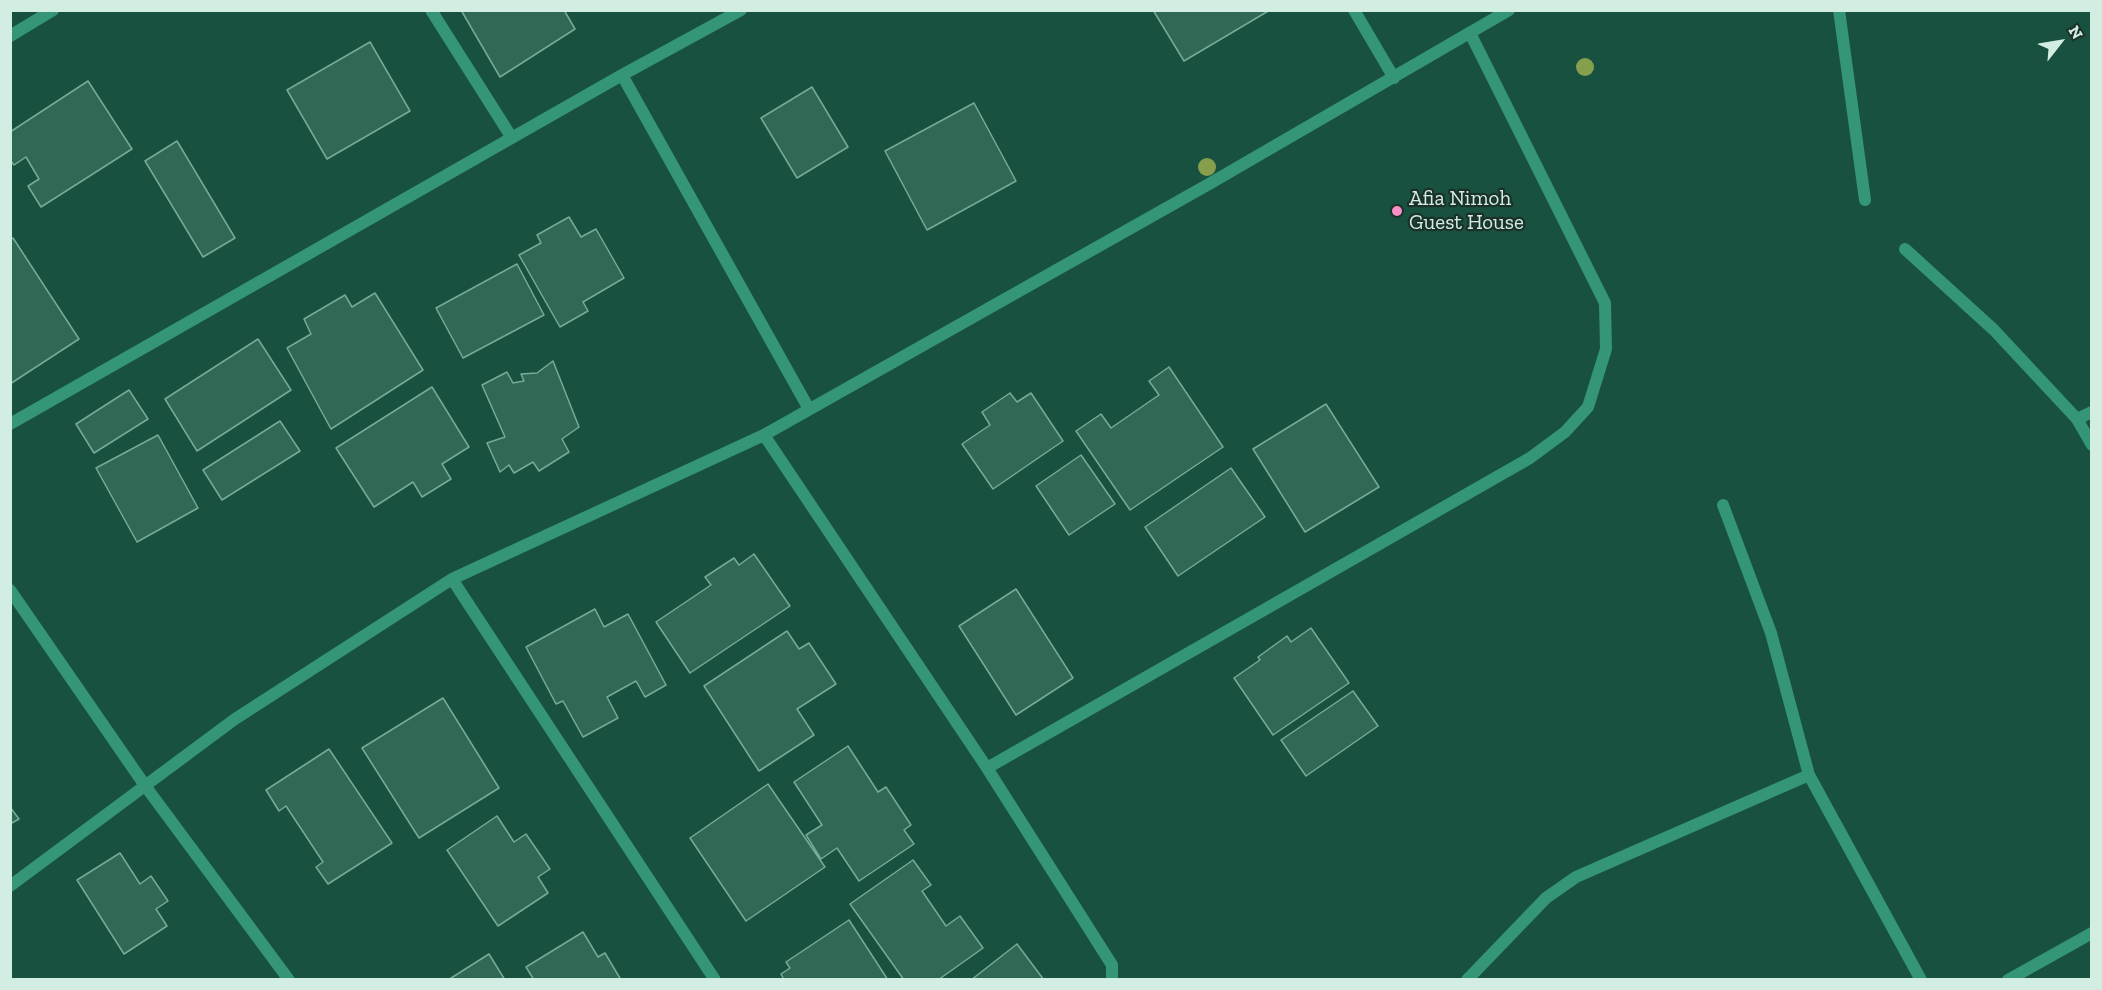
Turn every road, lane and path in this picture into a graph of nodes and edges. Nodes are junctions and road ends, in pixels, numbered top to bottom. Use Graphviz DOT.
graph roads {
  1 [pos="53,10"];
  2 [pos="431,10"];
  3 [pos="741,10"];
  4 [pos="1354,10"];
  5 [pos="1509,10"];
  6 [pos="1839,10"];
  7 [pos="1470,33"];
  8 [pos="10,36"];
  9 [pos="622,75"];
  10 [pos="1394,78"];
  11 [pos="512,138"];
  12 [pos="1864,200"];
  13 [pos="1905,249"];
  14 [pos="809,409"];
  15 [pos="2091,412"];
  16 [pos="2077,419"];
  17 [pos="10,424"];
  18 [pos="764,435"];
  19 [pos="2091,445"];
  20 [pos="1723,505"];
  21 [pos="452,579"];
  22 [pos="10,590"];
  23 [pos="987,768"];
  24 [pos="1809,775"];
  25 [pos="146,787"];
  26 [pos="10,886"];
  27 [pos="2091,933"];
  28 [pos="289,980"];
  29 [pos="715,980"];
  30 [pos="1112,980"];
  31 [pos="1467,980"];
  32 [pos="1921,980"];
  33 [pos="2008,980"];
  1 -- 8 [label="street"];
  2 -- 11 [label="street"];
  3 -- 9 [label="street"];
  4 -- 10 [label="street"];
  5 -- 7 [label="street"];
  6 -- 12 [label="street"];
  7 -- 10 [label="street"];
  7 -- 23 [label="street"];
  9 -- 11 [label="street"];
  9 -- 14 [label="street"];
  10 -- 14 [label="street"];
  11 -- 17 [label="street"];
  13 -- 16 [label="street"];
  14 -- 18 [label="street"];
  15 -- 16 [label="street"];
  16 -- 19 [label="street"];
  18 -- 21 [label="street"];
  18 -- 23 [label="street"];
  20 -- 24 [label="street"];
  21 -- 25 [label="street"];
  21 -- 29 [label="street"];
  22 -- 25 [label="street"];
  23 -- 30 [label="street"];
  24 -- 31 [label="street"];
  24 -- 32 [label="street"];
  25 -- 26 [label="street"];
  25 -- 28 [label="street"];
  27 -- 33 [label="street"];
}
